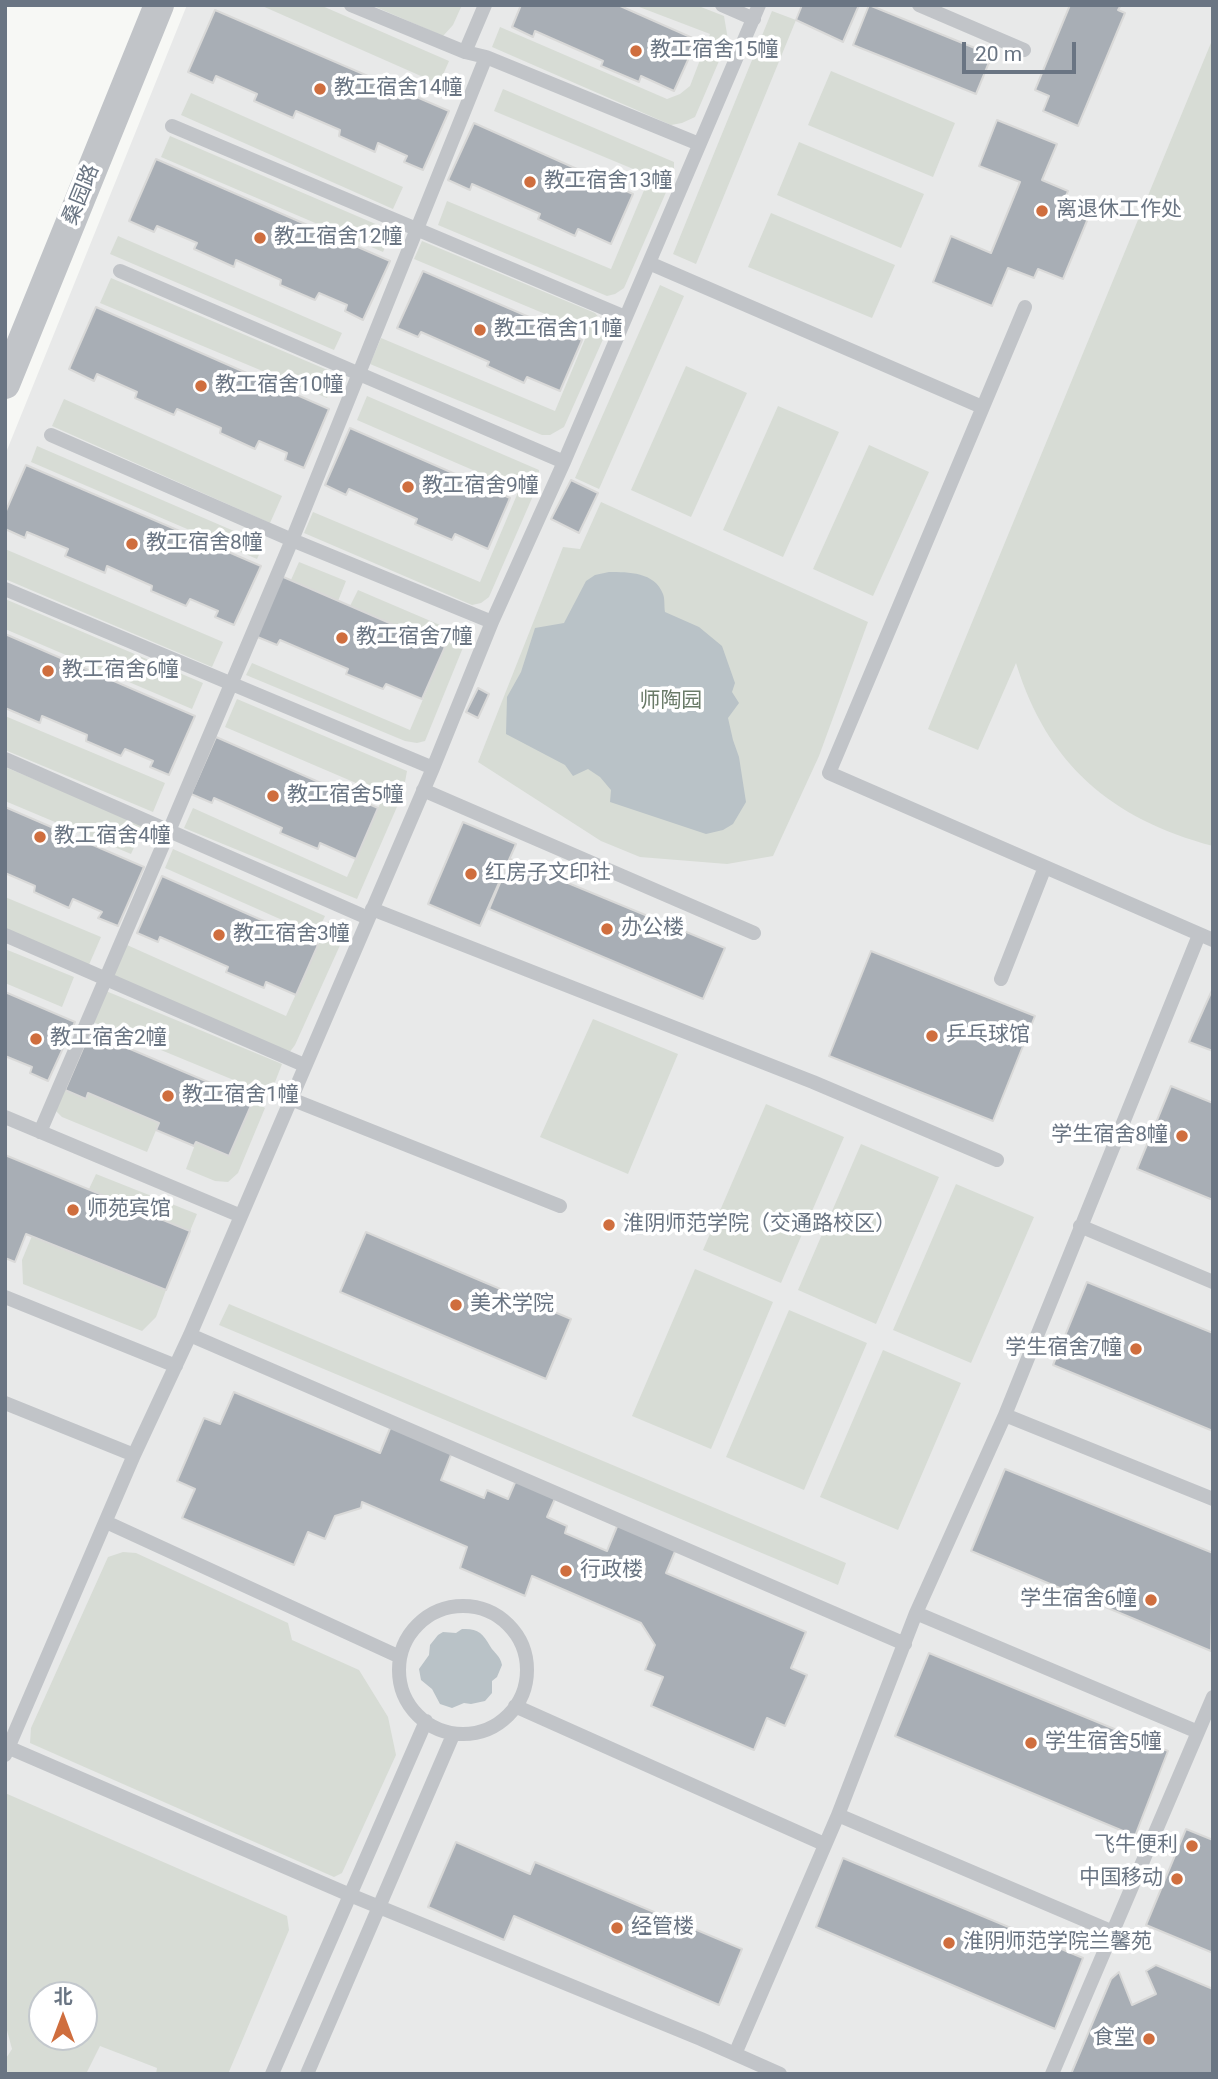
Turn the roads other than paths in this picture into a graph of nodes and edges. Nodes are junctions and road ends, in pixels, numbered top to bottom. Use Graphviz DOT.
graph roads {
  1 [pos="159,5"];
  2 [pos="351,5"];
  3 [pos="485,5"];
  4 [pos="722,5"];
  5 [pos="919,5"];
  6 [pos="756,12"];
  7 [pos="1024,50"];
  8 [pos="465,52"];
  9 [pos="486,57"];
  10 [pos="172,126"];
  11 [pos="699,144"];
  12 [pos="418,229"];
  13 [pos="649,263"];
  14 [pos="120,271"];
  15 [pos="1025,307"];
  16 [pos="625,317"];
  17 [pos="358,372"];
  18 [pos="5,384"];
  19 [pos="982,407"];
  20 [pos="51,435"];
  21 [pos="564,462"];
  22 [pos="292,540"];
  23 [pos="5,589"];
  24 [pos="492,622"];
  25 [pos="231,684"];
  26 [pos="5,760"];
  27 [pos="433,768"];
  28 [pos="423,790"];
  29 [pos="169,831"];
  30 [pos="1045,867"];
  31 [pos="370,914"];
  32 [pos="754,933"];
  33 [pos="5,935"];
  34 [pos="1206,937"];
  35 [pos="106,977"];
  36 [pos="1001,979"];
  37 [pos="304,1065"];
  38 [pos="290,1099"];
  39 [pos="5,1117"];
  40 [pos="40,1132"];
  41 [pos="997,1160"];
  42 [pos="560,1206"];
  43 [pos="241,1216"];
  44 [pos="1080,1226"];
  45 [pos="1213,1282"];
  46 [pos="5,1297"];
  47 [pos="190,1335"];
  48 [pos="176,1366"];
  49 [pos="5,1403"];
  50 [pos="1004,1415"];
  51 [pos="134,1455"];
  52 [pos="1213,1499"];
  53 [pos="106,1522"];
  54 [pos="916,1613"];
  55 [pos="905,1644"];
  56 [pos="400,1657"];
  57 [pos="1213,1697"];
  58 [pos="515,1706"];
  59 [pos="426,1721"];
  60 [pos="1198,1732"];
  61 [pos="453,1735"];
  62 [pos="6,1750"];
  63 [pos="838,1815"];
  64 [pos="824,1844"];
  65 [pos="350,1895"];
  66 [pos="378,1907"];
  67 [pos="1113,1932"];
  68 [pos="735,2054"];
  69 [pos="272,2074"];
  70 [pos="307,2074"];
  71 [pos="780,2074"];
  72 [pos="1052,2074"];
  1 -- 18 [label="street, 桑园路"];
  2 -- 8 [label="lane"];
  3 -- 8 [label="lane"];
  4 -- 6 [label="lane"];
  5 -- 7 [label="lane"];
  6 -- 11 [label="lane"];
  8 -- 9 [label="lane"];
  9 -- 11 [label="lane"];
  9 -- 12 [label="lane"];
  10 -- 12 [label="lane"];
  11 -- 13 [label="lane"];
  12 -- 16 [label="lane"];
  12 -- 17 [label="lane"];
  13 -- 16 [label="lane"];
  13 -- 19 [label="lane"];
  14 -- 17 [label="lane"];
  15 -- 19 [label="lane"];
  16 -- 21 [label="lane"];
  17 -- 21 [label="lane"];
  17 -- 22 [label="lane"];
  19 -- 30 [label="lane"];
  20 -- 22 [label="lane"];
  21 -- 24 [label="lane"];
  22 -- 24 [label="lane"];
  22 -- 25 [label="lane"];
  23 -- 25 [label="lane"];
  24 -- 27 [label="lane"];
  25 -- 27 [label="lane"];
  25 -- 29 [label="lane"];
  26 -- 29 [label="lane"];
  27 -- 28 [label="lane"];
  28 -- 31 [label="lane"];
  28 -- 32 [label="lane"];
  29 -- 31 [label="lane"];
  29 -- 35 [label="lane"];
  30 -- 34 [label="lane"];
  30 -- 36 [label="lane"];
  31 -- 37 [label="lane"];
  31 -- 41 [label="lane"];
  33 -- 35 [label="lane"];
  34 -- 44 [label="lane"];
  35 -- 37 [label="lane"];
  35 -- 40 [label="lane"];
  37 -- 38 [label="lane"];
  38 -- 42 [label="lane"];
  38 -- 43 [label="lane"];
  39 -- 40 [label="lane"];
  40 -- 43 [label="lane"];
  43 -- 47 [label="lane"];
  44 -- 45 [label="lane"];
  44 -- 50 [label="lane"];
  46 -- 48 [label="lane"];
  47 -- 48 [label="lane"];
  47 -- 55 [label="lane"];
  48 -- 51 [label="lane"];
  49 -- 51 [label="lane"];
  50 -- 52 [label="lane"];
  50 -- 54 [label="lane"];
  51 -- 53 [label="lane"];
  53 -- 56 [label="lane"];
  53 -- 62 [label="lane"];
  54 -- 55 [label="lane"];
  54 -- 60 [label="lane"];
  55 -- 63 [label="lane"];
  56 -- 58 [label="lane"];
  56 -- 59 [label="lane"];
  57 -- 60 [label="lane"];
  58 -- 61 [label="lane"];
  58 -- 64 [label="lane"];
  59 -- 61 [label="lane"];
  59 -- 65 [label="lane"];
  60 -- 67 [label="lane"];
  61 -- 66 [label="lane"];
  62 -- 65 [label="lane"];
  63 -- 64 [label="lane"];
  63 -- 67 [label="lane"];
  64 -- 68 [label="lane"];
  65 -- 66 [label="lane"];
  65 -- 69 [label="lane"];
  66 -- 68 [label="lane"];
  66 -- 70 [label="lane"];
  67 -- 72 [label="lane"];
  68 -- 71 [label="lane"];
}
